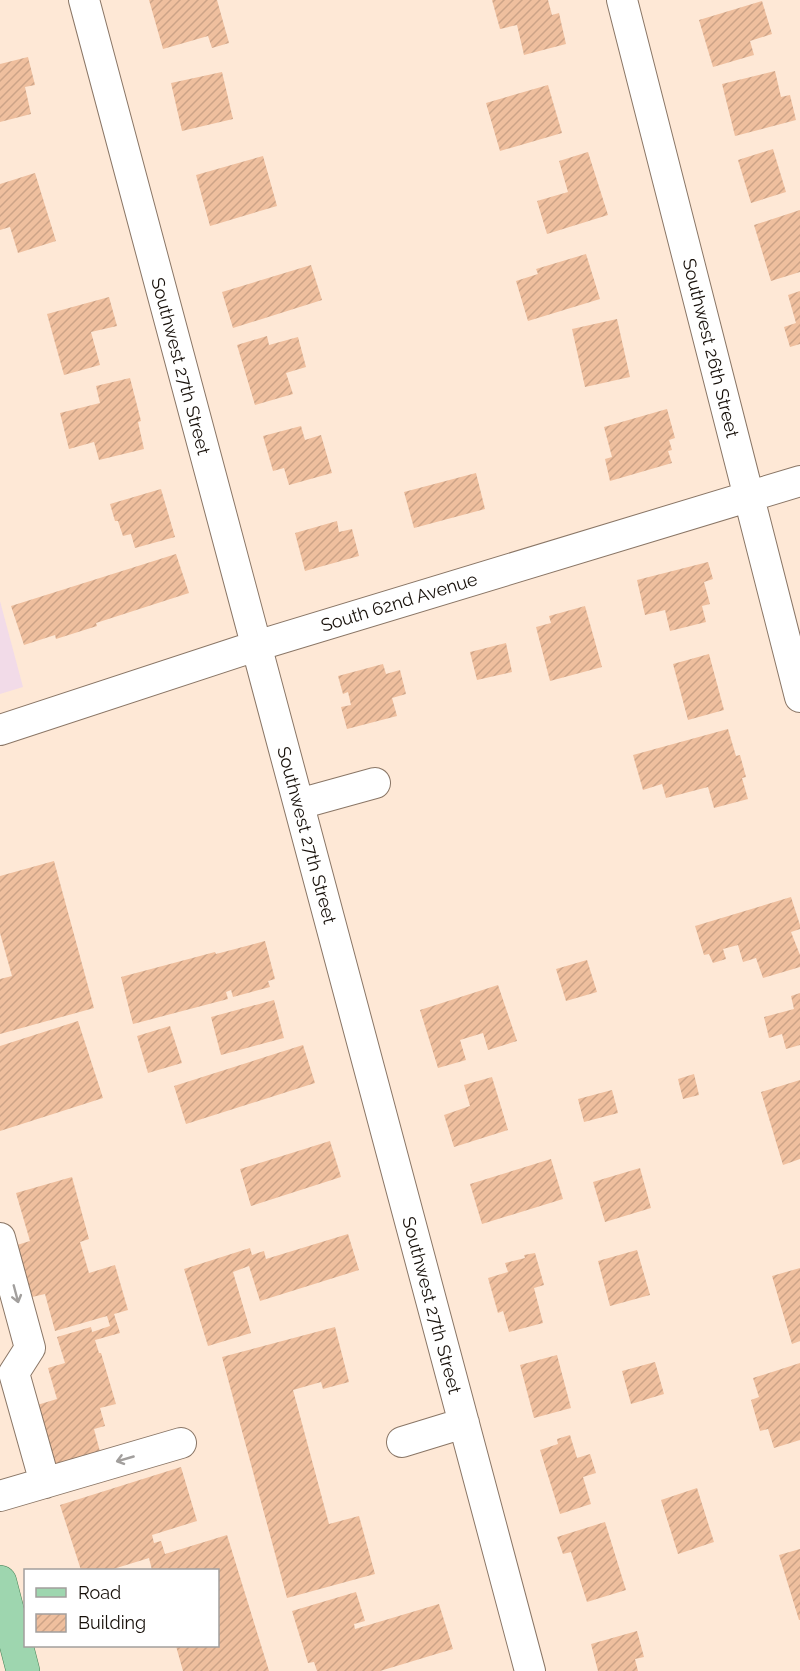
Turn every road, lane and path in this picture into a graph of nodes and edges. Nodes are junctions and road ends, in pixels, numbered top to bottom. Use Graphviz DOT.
graph roads {
  1 [pos="84,0"];
  2 [pos="622,0"];
  3 [pos="800,481"];
  4 [pos="749,496"];
  5 [pos="256,646"];
  6 [pos="800,697"];
  7 [pos="0,730"];
  8 [pos="375,783"];
  9 [pos="299,804"];
  10 [pos="0,1238"];
  11 [pos="464,1423"];
  12 [pos="402,1442"];
  13 [pos="181,1443"];
  14 [pos="45,1483"];
  15 [pos="0,1496"];
  16 [pos="0,1582"];
  17 [pos="23,1671"];
  18 [pos="530,1671"];
  1 -- 5 [label="street, Southwest 27th Street"];
  2 -- 4 [label="street, Southwest 26th Street"];
  3 -- 4 [label="street, South 62nd Avenue"];
  4 -- 5 [label="street, South 62nd Avenue"];
  4 -- 6 [label="street, Southwest 26th Street"];
  5 -- 7 [label="street, South 62nd Avenue"];
  5 -- 9 [label="street, Southwest 27th Street"];
  8 -- 9 [label="street"];
  9 -- 11 [label="street, Southwest 27th Street"];
  10 -- 14 [label="street, one-way"];
  11 -- 12 [label="street"];
  11 -- 18 [label="street, Southwest 27th Street"];
  13 -- 14 [label="street, one-way"];
  14 -- 15 [label="street"];
  16 -- 17 [label="main road"];
}
